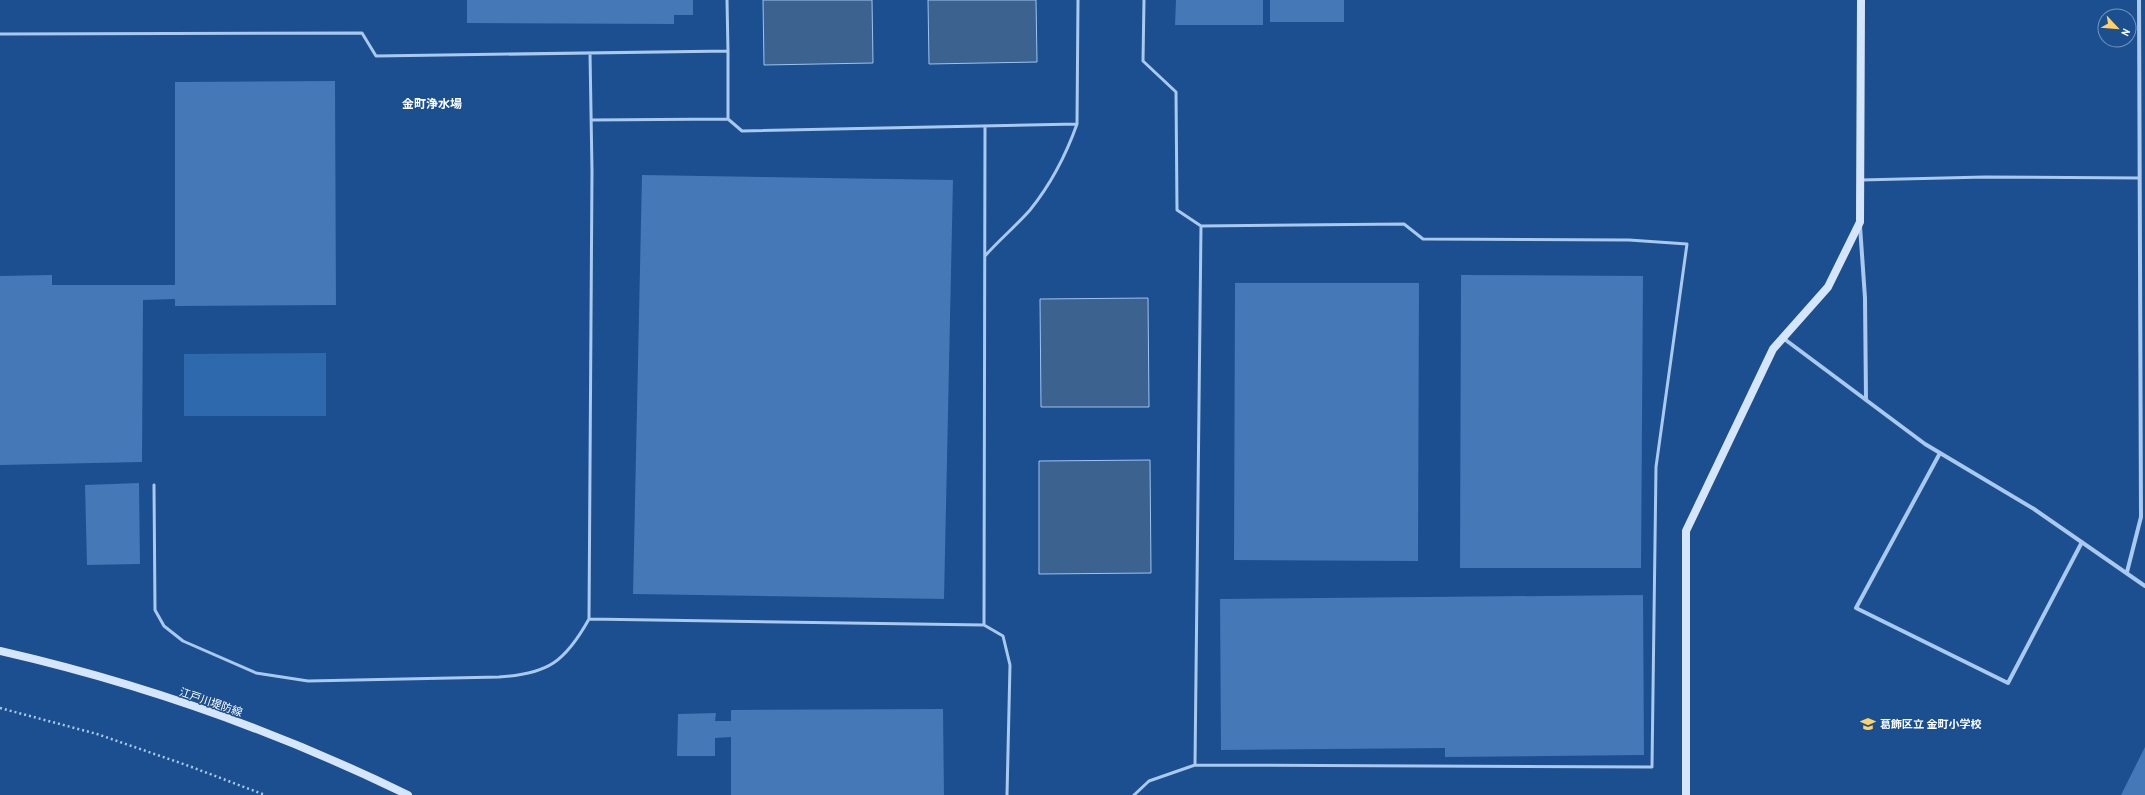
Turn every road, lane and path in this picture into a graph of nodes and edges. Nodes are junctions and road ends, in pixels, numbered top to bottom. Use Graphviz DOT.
graph roads {
  1 [pos="727,0"];
  2 [pos="1078,0"];
  3 [pos="1144,0"];
  4 [pos="1861,0"];
  5 [pos="2138,0"];
  6 [pos="0,34"];
  7 [pos="728,50"];
  8 [pos="590,53"];
  9 [pos="728,119"];
  10 [pos="591,120"];
  11 [pos="1077,124"];
  12 [pos="985,126"];
  13 [pos="2139,178"];
  14 [pos="2145,178"];
  15 [pos="1861,180"];
  16 [pos="1860,222"];
  17 [pos="1201,226"];
  18 [pos="985,256"];
  19 [pos="1783,338"];
  20 [pos="1866,399"];
  21 [pos="1940,453"];
  22 [pos="154,485"];
  23 [pos="2082,542"];
  24 [pos="2127,572"];
  25 [pos="2145,586"];
  26 [pos="589,619"];
  27 [pos="984,625"];
  28 [pos="0,651"];
  29 [pos="0,708"];
  30 [pos="1195,765"];
  31 [pos="265,795"];
  32 [pos="408,795"];
  33 [pos="1007,795"];
  34 [pos="1134,795"];
  35 [pos="1686,795"];
  1 -- 7 [label="lane"];
  2 -- 11 [label="lane"];
  3 -- 17 [label="lane"];
  4 -- 15 [label="street"];
  5 -- 13 [label="street"];
  6 -- 8 [label="lane"];
  7 -- 8 [label="lane"];
  7 -- 9 [label="lane"];
  8 -- 10 [label="lane"];
  9 -- 10 [label="lane"];
  9 -- 12 [label="lane"];
  10 -- 26 [label="lane"];
  11 -- 12 [label="lane"];
  11 -- 18 [label="lane"];
  12 -- 18 [label="lane"];
  13 -- 14 [label="street"];
  13 -- 15 [label="lane"];
  13 -- 24 [label="street"];
  15 -- 16 [label="street"];
  16 -- 19 [label="street"];
  16 -- 20 [label="street"];
  17 -- 30 [label="lane"];
  17 -- 30 [label="lane"];
  18 -- 27 [label="lane"];
  19 -- 20 [label="street"];
  19 -- 35 [label="street"];
  20 -- 21 [label="street"];
  21 -- 23 [label="street"];
  21 -- 23 [label="street"];
  22 -- 26 [label="lane"];
  23 -- 24 [label="street"];
  24 -- 25 [label="street"];
  26 -- 27 [label="lane"];
  27 -- 33 [label="lane"];
  28 -- 32 [label="street, 江戸川堤防線"];
  29 -- 31 [label="path"];
  30 -- 34 [label="lane"];
}
